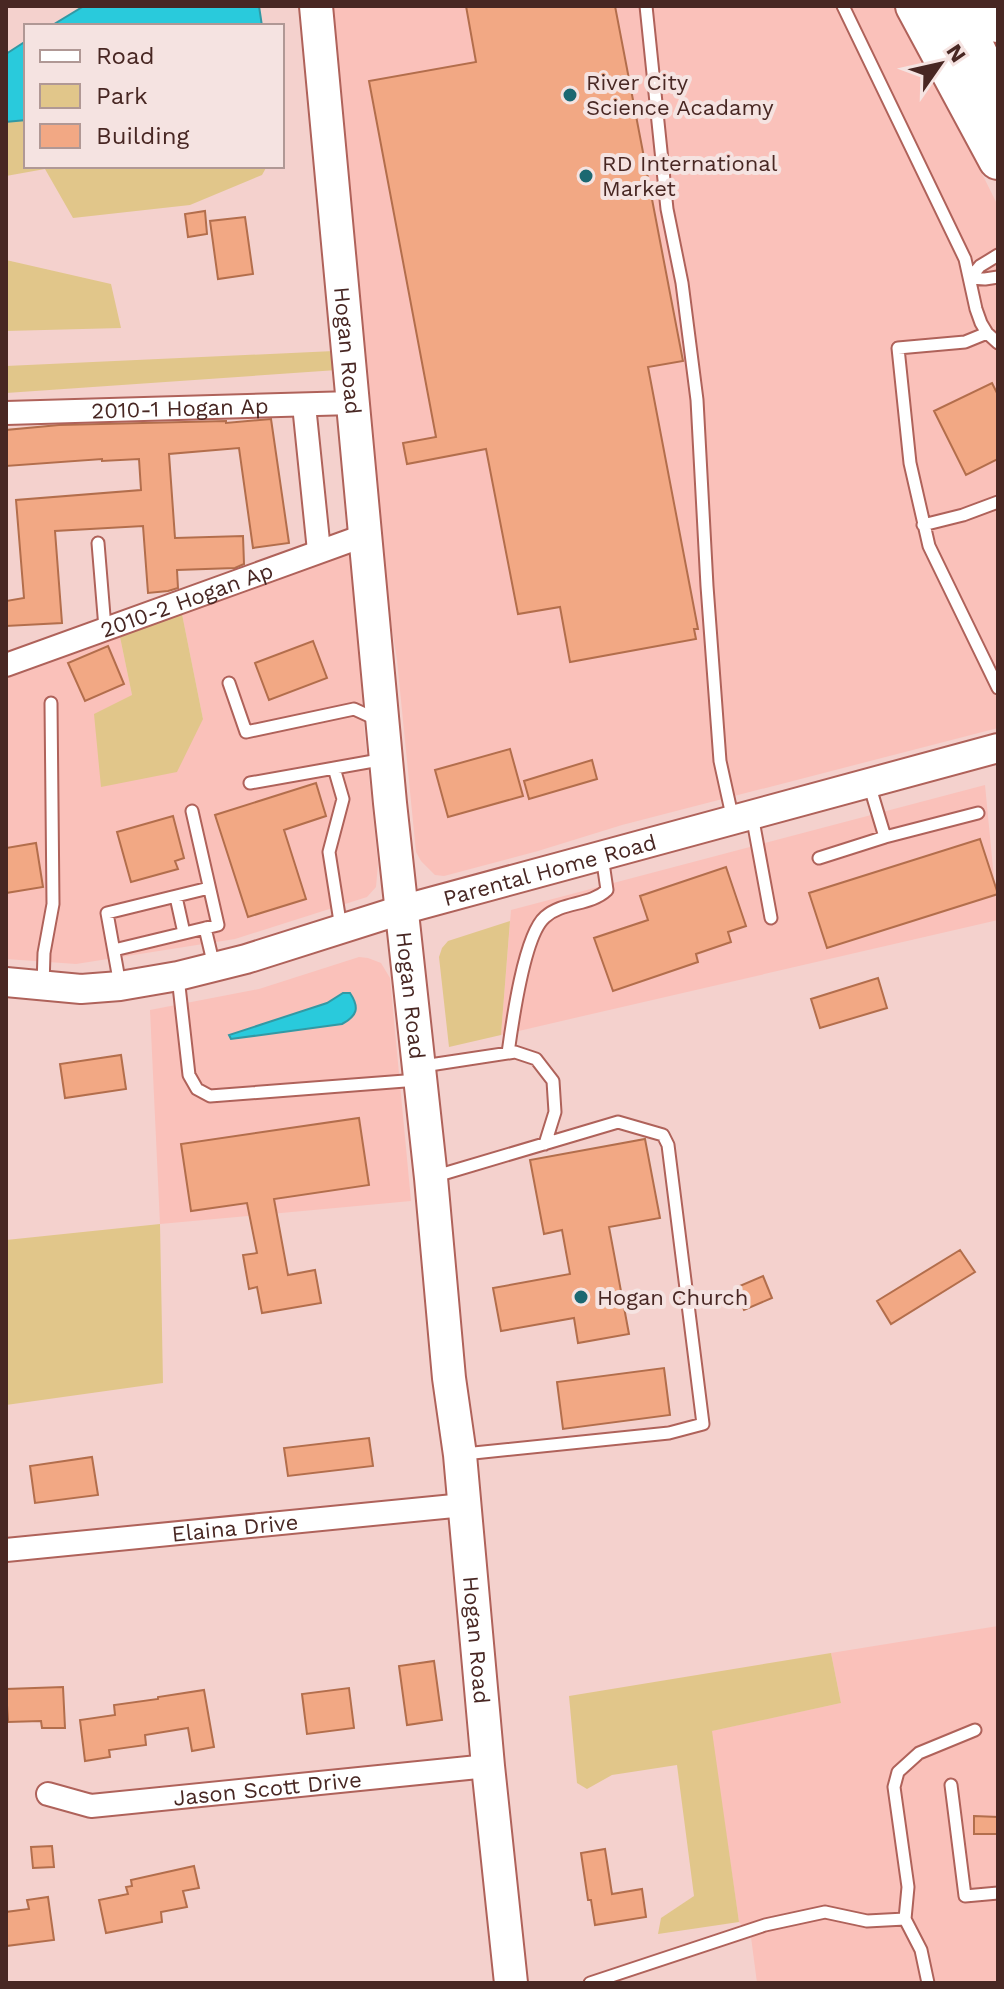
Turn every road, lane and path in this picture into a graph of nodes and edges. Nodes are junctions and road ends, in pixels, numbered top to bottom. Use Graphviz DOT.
graph roads {
  1 [pos="316,6"];
  2 [pos="646,6"];
  3 [pos="843,6"];
  4 [pos="915,6"];
  5 [pos="954,6"];
  6 [pos="990,6"];
  7 [pos="998,22"];
  8 [pos="998,98"];
  9 [pos="998,160"];
  10 [pos="998,255"];
  11 [pos="998,277"];
  12 [pos="970,278"];
  13 [pos="987,333"];
  14 [pos="998,343"];
  15 [pos="353,403"];
  16 [pos="304,405"];
  17 [pos="6,413"];
  18 [pos="998,502"];
  19 [pos="923,525"];
  20 [pos="366,535"];
  21 [pos="98,543"];
  22 [pos="319,551"];
  23 [pos="105,628"];
  24 [pos="6,665"];
  25 [pos="229,683"];
  26 [pos="998,688"];
  27 [pos="51,703"];
  28 [pos="382,722"];
  29 [pos="998,748"];
  30 [pos="385,759"];
  31 [pos="334,768"];
  32 [pos="250,783"];
  33 [pos="869,783"];
  34 [pos="192,811"];
  35 [pos="978,813"];
  36 [pos="742,817"];
  37 [pos="885,837"];
  38 [pos="602,855"];
  39 [pos="819,858"];
  40 [pos="209,888"];
  41 [pos="176,897"];
  42 [pos="401,910"];
  43 [pos="771,918"];
  44 [pos="205,928"];
  45 [pos="341,929"];
  46 [pos="184,933"];
  47 [pos="114,950"];
  48 [pos="215,967"];
  49 [pos="178,976"];
  50 [pos="6,982"];
  51 [pos="120,986"];
  52 [pos="43,987"];
  53 [pos="508,1053"];
  54 [pos="419,1074"];
  55 [pos="545,1144"];
  56 [pos="431,1178"];
  57 [pos="460,1455"];
  58 [pos="464,1505"];
  59 [pos="6,1550"];
  60 [pos="975,1730"];
  61 [pos="488,1766"];
  62 [pos="951,1785"];
  63 [pos="48,1794"];
  64 [pos="998,1893"];
  65 [pos="905,1919"];
  66 [pos="511,1983"];
  67 [pos="590,1983"];
  68 [pos="928,1983"];
  1 -- 15 [label="main road, Hogan Road"];
  2 -- 36 [label="lane"];
  3 -- 12 [label="lane"];
  4 -- 9 [label="highway"];
  5 -- 8 [label="highway"];
  6 -- 7 [label="highway"];
  10 -- 12 [label="lane"];
  11 -- 12 [label="lane"];
  12 -- 13 [label="lane"];
  13 -- 14 [label="lane"];
  13 -- 19 [label="lane"];
  15 -- 16 [label="street, 2010-1 Hogan Ap"];
  15 -- 20 [label="main road, Hogan Road"];
  16 -- 17 [label="street, 2010-1 Hogan Ap"];
  16 -- 22 [label="street"];
  18 -- 19 [label="lane"];
  19 -- 26 [label="lane"];
  20 -- 22 [label="street, 2010-2 Hogan Ap"];
  20 -- 28 [label="main road, Hogan Road"];
  21 -- 23 [label="lane"];
  22 -- 23 [label="street, 2010-2 Hogan Ap"];
  23 -- 24 [label="street, 2010-2 Hogan Ap"];
  25 -- 28 [label="lane"];
  27 -- 52 [label="lane"];
  28 -- 30 [label="main road, Hogan Road"];
  29 -- 33 [label="street, Parental Home Road"];
  30 -- 31 [label="lane"];
  30 -- 42 [label="main road, Hogan Road"];
  31 -- 32 [label="lane"];
  31 -- 45 [label="lane"];
  33 -- 36 [label="street, Parental Home Road"];
  33 -- 37 [label="lane"];
  34 -- 40 [label="lane"];
  35 -- 37 [label="lane"];
  36 -- 38 [label="street, Parental Home Road"];
  36 -- 43 [label="lane"];
  37 -- 39 [label="lane"];
  38 -- 42 [label="street, Parental Home Road"];
  38 -- 53 [label="lane"];
  40 -- 41 [label="lane"];
  40 -- 44 [label="lane"];
  41 -- 46 [label="lane"];
  41 -- 47 [label="lane"];
  42 -- 45 [label="street, Parental Home Road"];
  42 -- 54 [label="main road, Hogan Road"];
  44 -- 46 [label="lane"];
  44 -- 48 [label="lane"];
  45 -- 48 [label="street, Parental Home Road"];
  46 -- 47 [label="lane"];
  47 -- 51 [label="lane"];
  48 -- 49 [label="street, Parental Home Road"];
  49 -- 51 [label="street, Parental Home Road"];
  49 -- 54 [label="lane"];
  50 -- 52 [label="street, Parental Home Road"];
  51 -- 52 [label="street, Parental Home Road"];
  53 -- 54 [label="lane"];
  53 -- 55 [label="lane"];
  54 -- 56 [label="main road, Hogan Road"];
  55 -- 56 [label="lane"];
  55 -- 57 [label="lane"];
  56 -- 57 [label="main road, Hogan Road"];
  57 -- 58 [label="main road, Hogan Road"];
  58 -- 59 [label="street, Elaina Drive"];
  58 -- 61 [label="main road, Hogan Road"];
  60 -- 65 [label="lane"];
  61 -- 63 [label="street, Jason Scott Drive"];
  61 -- 66 [label="main road, Hogan Road"];
  62 -- 64 [label="lane"];
  65 -- 67 [label="lane"];
  65 -- 68 [label="lane"];
}
